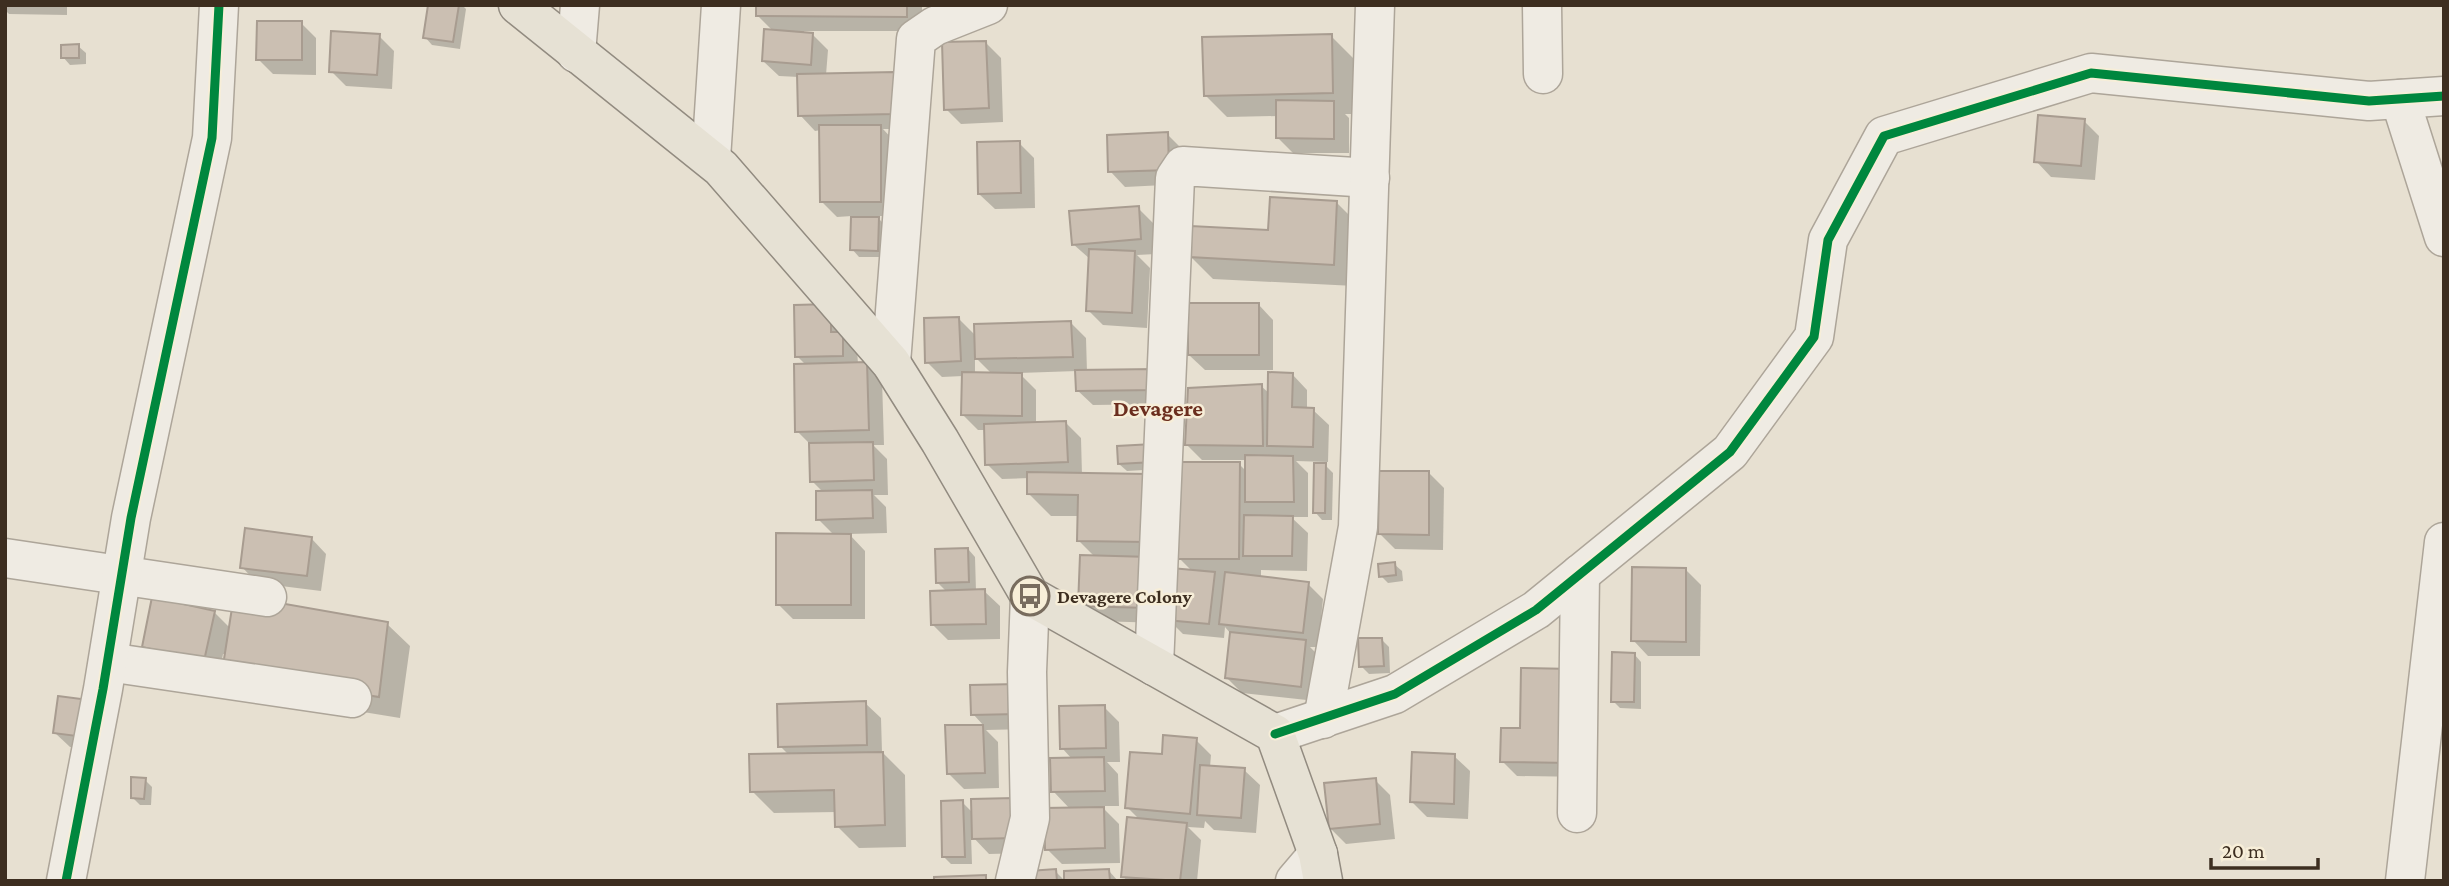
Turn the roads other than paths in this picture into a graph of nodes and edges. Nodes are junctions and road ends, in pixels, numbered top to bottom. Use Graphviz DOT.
graph roads {
  1 [pos="219,5"];
  2 [pos="518,5"];
  3 [pos="580,5"];
  4 [pos="720,5"];
  5 [pos="988,5"];
  6 [pos="1376,5"];
  7 [pos="1542,5"];
  8 [pos="576,54"];
  9 [pos="1543,74"];
  10 [pos="2444,96"];
  11 [pos="2400,99"];
  12 [pos="711,159"];
  13 [pos="1370,178"];
  14 [pos="2444,237"];
  15 [pos="891,363"];
  16 [pos="2444,542"];
  17 [pos="5,558"];
  18 [pos="122,574"];
  19 [pos="1580,574"];
  20 [pos="1030,596"];
  21 [pos="267,597"];
  22 [pos="108,662"];
  23 [pos="1154,666"];
  24 [pos="352,698"];
  25 [pos="1323,719"];
  26 [pos="1275,734"];
  27 [pos="1577,813"];
  28 [pos="1312,872"];
  29 [pos="66,881"];
  30 [pos="1015,881"];
  31 [pos="2405,881"];
  1 -- 18 [label="street"];
  2 -- 8 [label="main road"];
  3 -- 8 [label="street"];
  4 -- 12 [label="street"];
  5 -- 15 [label="street"];
  6 -- 13 [label="street"];
  7 -- 9 [label="street"];
  8 -- 12 [label="main road"];
  10 -- 11 [label="street"];
  11 -- 14 [label="street"];
  11 -- 19 [label="street"];
  12 -- 15 [label="main road"];
  13 -- 23 [label="street"];
  13 -- 25 [label="street"];
  15 -- 20 [label="main road"];
  16 -- 31 [label="street"];
  17 -- 18 [label="street"];
  18 -- 21 [label="street"];
  18 -- 22 [label="street"];
  19 -- 25 [label="street"];
  19 -- 27 [label="street"];
  20 -- 23 [label="main road"];
  20 -- 30 [label="street"];
  22 -- 24 [label="street"];
  22 -- 29 [label="street"];
  23 -- 26 [label="main road"];
  25 -- 26 [label="street"];
  26 -- 28 [label="main road"];
}
